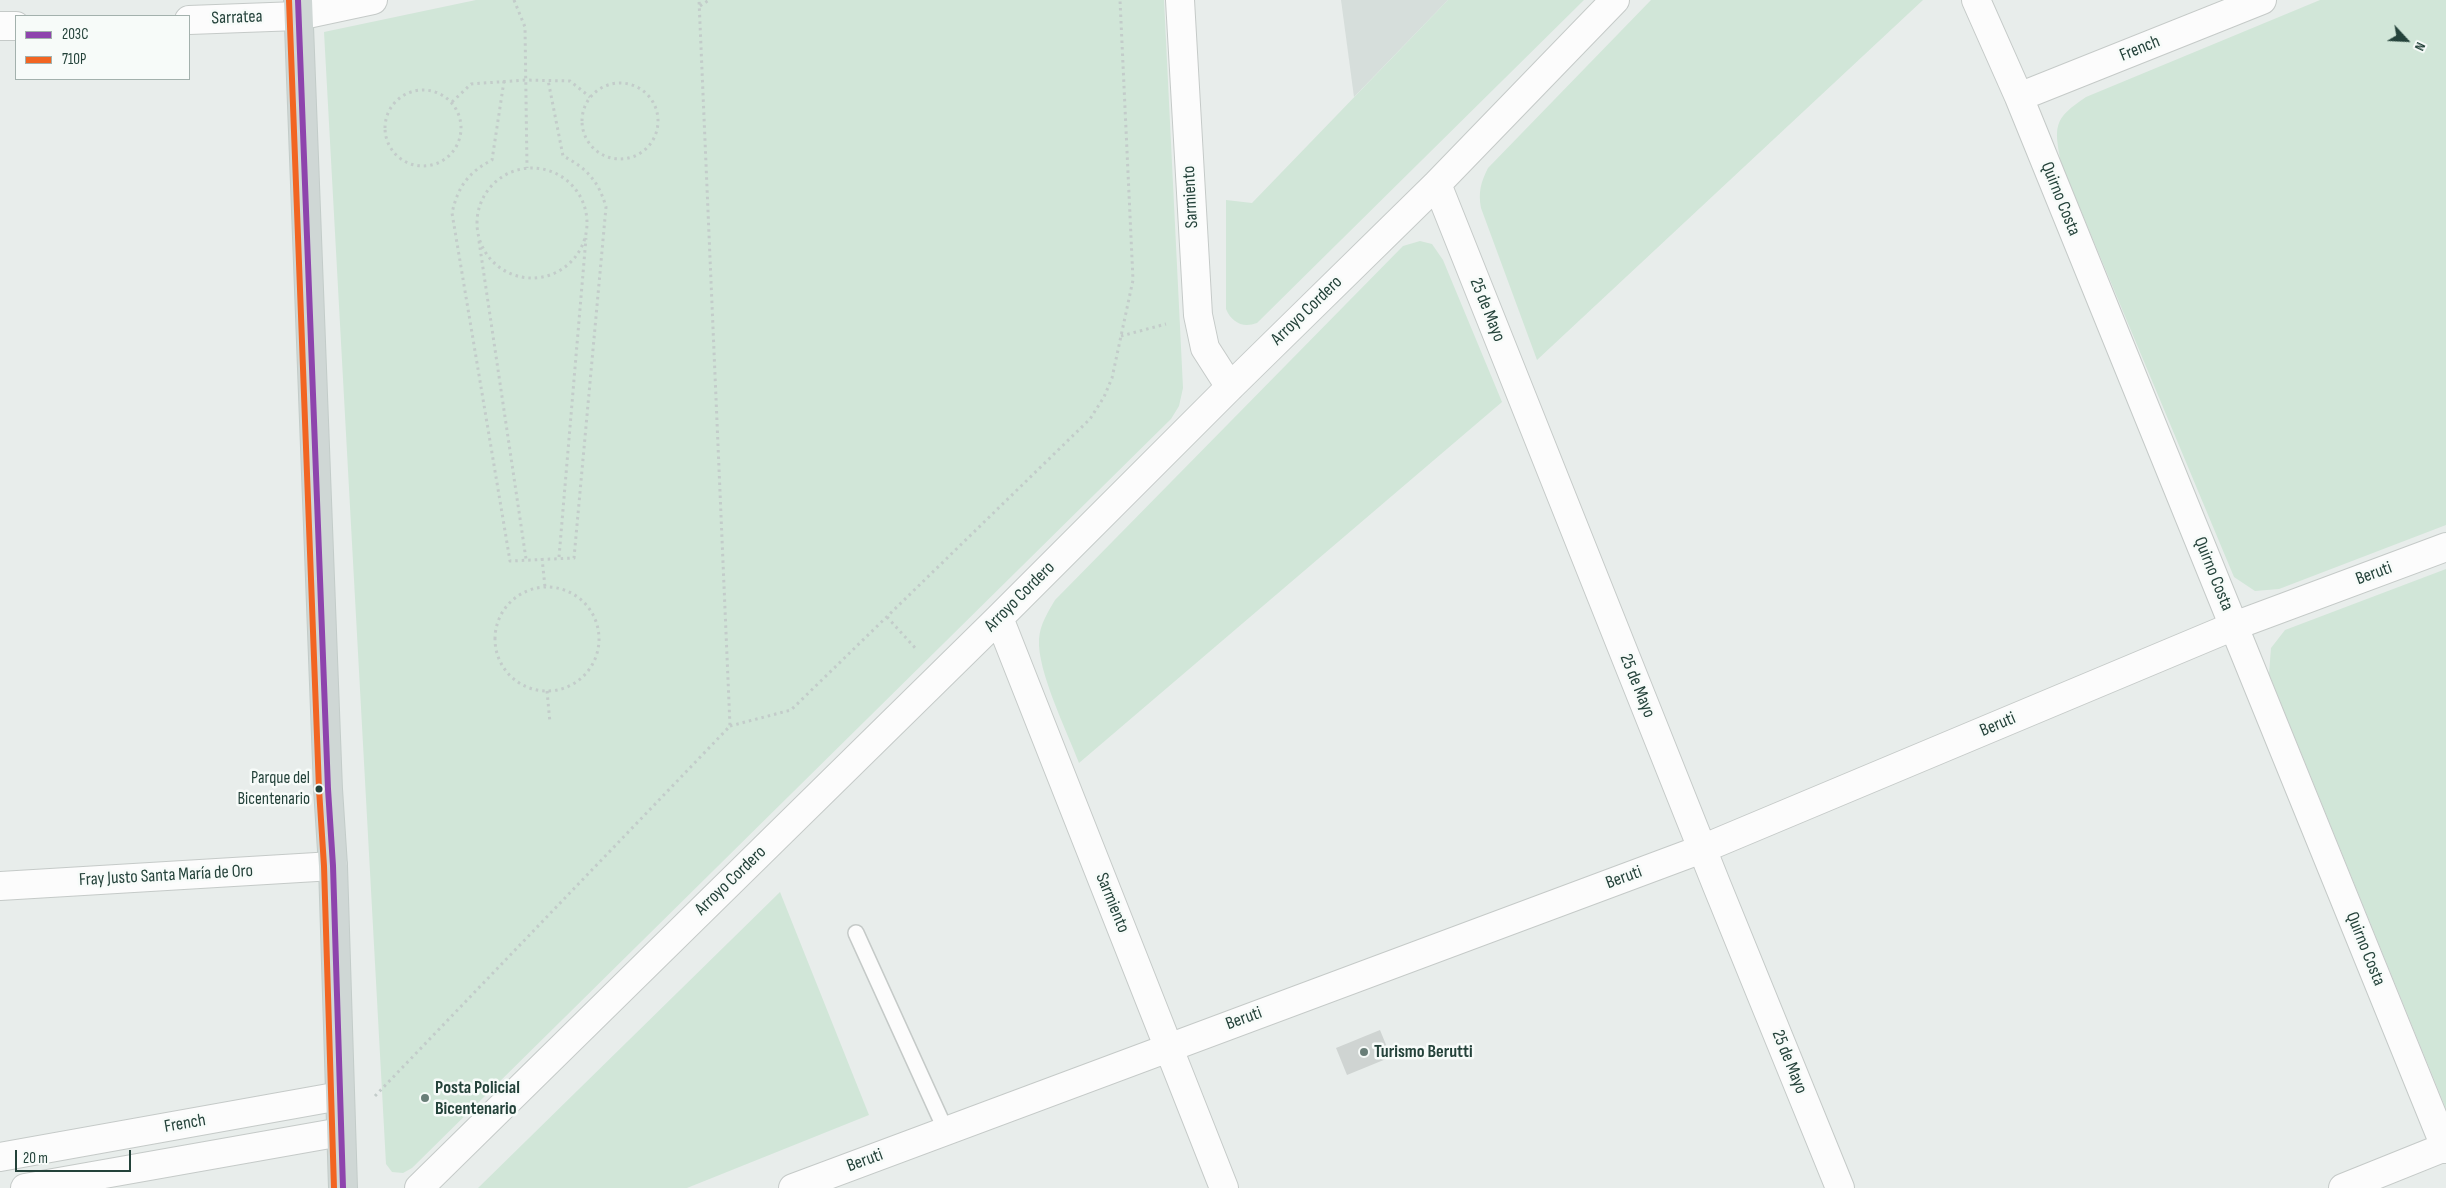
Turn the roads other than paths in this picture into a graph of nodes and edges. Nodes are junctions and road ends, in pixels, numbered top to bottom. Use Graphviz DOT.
graph roads {
  1 [pos="373,0"];
  2 [pos="1180,0"];
  3 [pos="1615,0"];
  4 [pos="1976,0"];
  5 [pos="2262,0"];
  6 [pos="298,8"];
  7 [pos="190,20"];
  8 [pos="0,26"];
  9 [pos="15,26"];
  10 [pos="2019,97"];
  11 [pos="1437,184"];
  12 [pos="1230,387"];
  13 [pos="2446,547"];
  14 [pos="999,618"];
  15 [pos="2234,626"];
  16 [pos="1702,849"];
  17 [pos="333,866"];
  18 [pos="0,886"];
  19 [pos="856,933"];
  20 [pos="1170,1047"];
  21 [pos="340,1096"];
  22 [pos="946,1131"];
  23 [pos="341,1132"];
  24 [pos="2446,1148"];
  25 [pos="0,1157"];
  26 [pos="25,1188"];
  27 [pos="343,1188"];
  28 [pos="419,1188"];
  29 [pos="793,1188"];
  30 [pos="1224,1188"];
  31 [pos="1840,1188"];
  32 [pos="2343,1188"];
  1 -- 6 [label="street, Sarratea"];
  2 -- 12 [label="street, Sarmiento"];
  3 -- 11 [label="street, Arroyo Cordero"];
  4 -- 10 [label="street, Quirno Costa"];
  5 -- 10 [label="street, French"];
  6 -- 7 [label="street, Sarratea"];
  6 -- 17 [label="main road"];
  8 -- 9 [label="street"];
  10 -- 15 [label="street, Quirno Costa"];
  11 -- 12 [label="street, Arroyo Cordero"];
  11 -- 16 [label="street, 25 de Mayo"];
  12 -- 14 [label="street, Arroyo Cordero"];
  13 -- 15 [label="street, Beruti"];
  14 -- 20 [label="street, Sarmiento"];
  14 -- 28 [label="street, Arroyo Cordero"];
  15 -- 16 [label="street, Beruti"];
  15 -- 24 [label="street, Quirno Costa"];
  16 -- 20 [label="street, Beruti"];
  16 -- 31 [label="street, 25 de Mayo"];
  17 -- 18 [label="street, Fray Justo Santa María de Oro"];
  17 -- 21 [label="main road"];
  19 -- 22 [label="lane"];
  20 -- 22 [label="street, Beruti"];
  20 -- 30 [label="street, Sarmiento"];
  21 -- 23 [label="main road"];
  21 -- 25 [label="street, French"];
  22 -- 29 [label="street, Beruti"];
  23 -- 26 [label="street, French"];
  23 -- 27 [label="main road"];
  24 -- 32 [label="street"];
}
